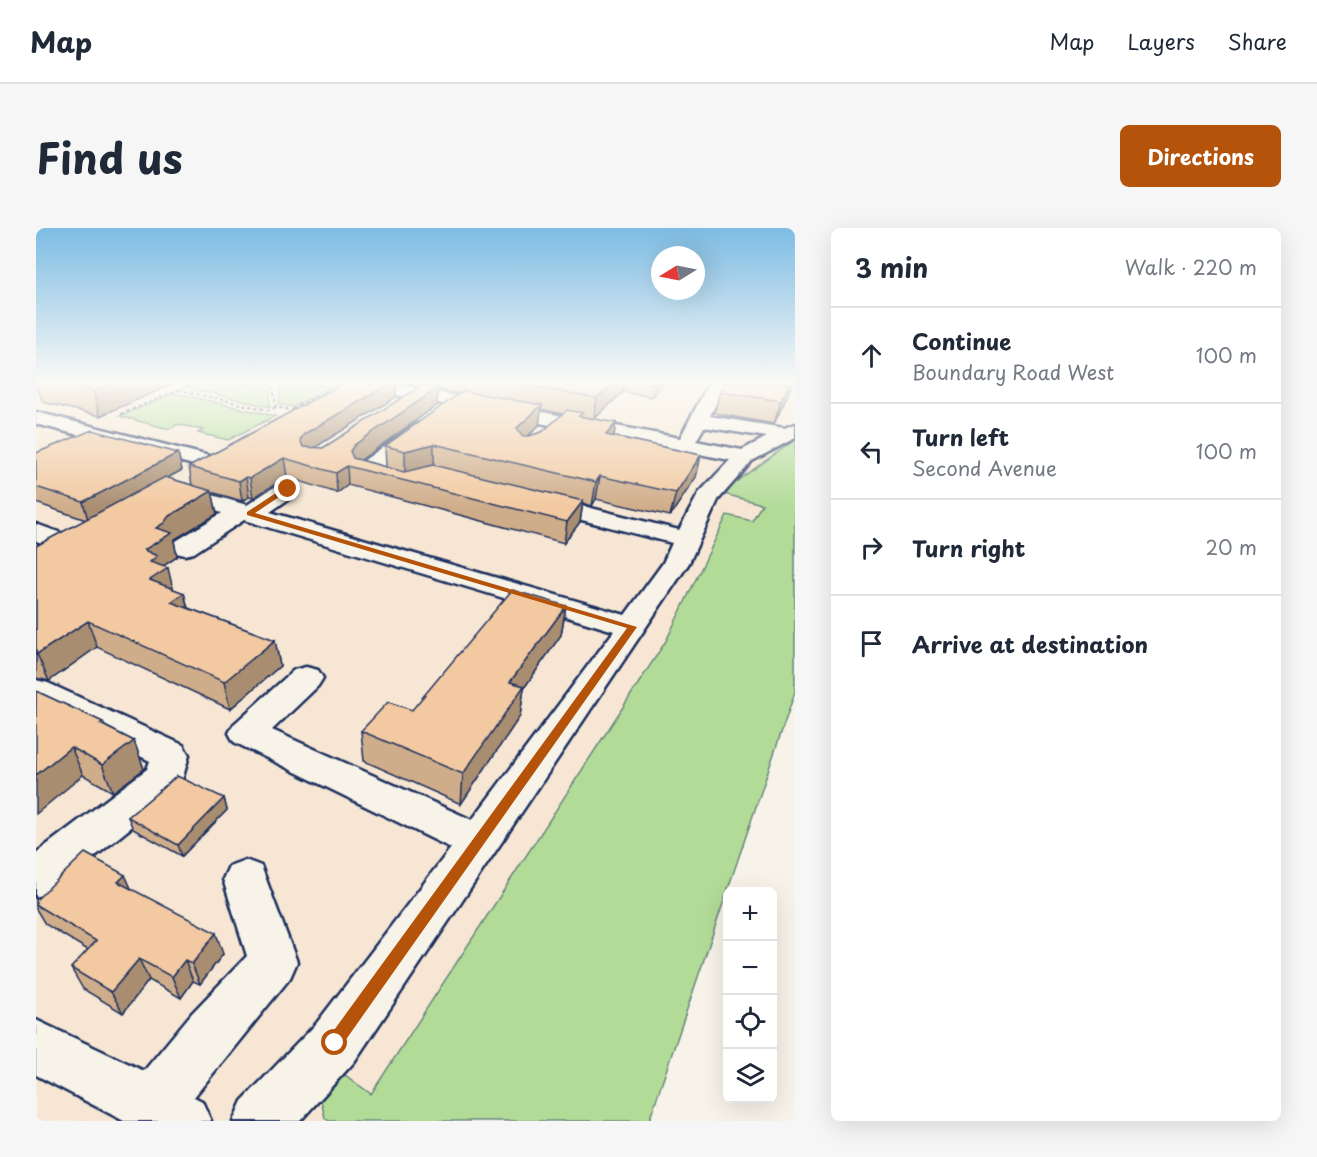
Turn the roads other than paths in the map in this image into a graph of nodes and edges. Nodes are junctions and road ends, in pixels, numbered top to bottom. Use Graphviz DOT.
graph roads {
  1 [pos="62,425"];
  2 [pos="427,425"];
  3 [pos="555,425"];
  4 [pos="572,425"];
  5 [pos="696,425"];
  6 [pos="734,425"];
  7 [pos="790,432"];
  8 [pos="542,437"];
  9 [pos="685,447"];
  10 [pos="235,452"];
  11 [pos="745,457"];
  12 [pos="213,464"];
  13 [pos="414,480"];
  14 [pos="288,489"];
  15 [pos="513,496"];
  16 [pos="246,512"];
  17 [pos="36,532"];
  18 [pos="686,539"];
  19 [pos="185,547"];
  20 [pos="42,559"];
  21 [pos="632,627"];
  22 [pos="306,678"];
  23 [pos="36,691"];
  24 [pos="479,842"];
  25 [pos="36,878"];
  26 [pos="245,879"];
  27 [pos="36,1047"];
  28 [pos="167,1113"];
  29 [pos="269,1119"];
  1 -- 12 [label="lane"];
  2 -- 13 [label="lane"];
  3 -- 8 [label="lane"];
  4 -- 9 [label="lane"];
  5 -- 9 [label="lane"];
  6 -- 7 [label="lane"];
  7 -- 11 [label="lane"];
  9 -- 11 [label="lane"];
  10 -- 12 [label="lane"];
  11 -- 18 [label="lane"];
  12 -- 16 [label="lane"];
  14 -- 16 [label="lane"];
  15 -- 18 [label="lane"];
  16 -- 19 [label="lane"];
  16 -- 21 [label="lane"];
  17 -- 20 [label="lane"];
  18 -- 21 [label="lane"];
  21 -- 24 [label="lane"];
  22 -- 24 [label="lane"];
  23 -- 25 [label="lane"];
  24 -- 29 [label="lane"];
  26 -- 28 [label="lane"];
  27 -- 28 [label="lane"];
}
